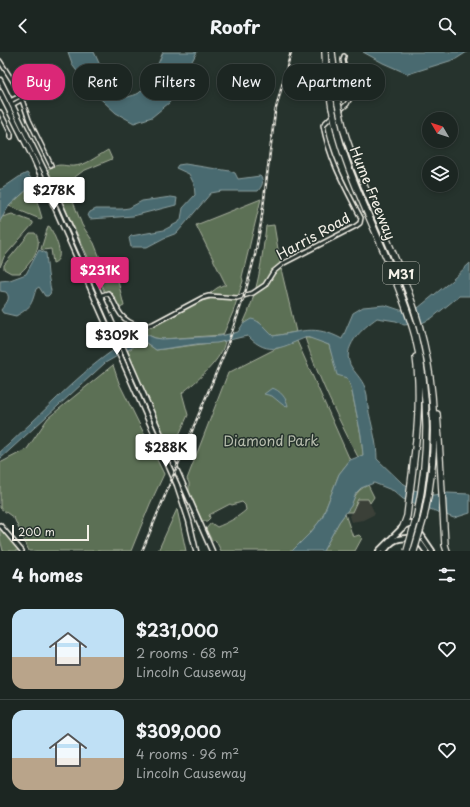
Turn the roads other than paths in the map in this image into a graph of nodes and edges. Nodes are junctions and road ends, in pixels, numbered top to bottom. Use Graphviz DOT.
graph roads {
  1 [pos="325,52"];
  2 [pos="332,52"];
  3 [pos="344,56"];
  4 [pos="0,61"];
  5 [pos="0,80"];
  6 [pos="12,80"];
  7 [pos="0,92"];
  8 [pos="15,100"];
  9 [pos="21,100"];
  10 [pos="11,103"];
  11 [pos="7,105"];
  12 [pos="0,112"];
  13 [pos="11,137"];
  14 [pos="51,165"];
  15 [pos="42,171"];
  16 [pos="67,229"];
  17 [pos="97,297"];
  18 [pos="111,330"];
  19 [pos="417,351"];
  20 [pos="436,439"];
  21 [pos="0,525"];
  22 [pos="201,526"];
  23 [pos="403,527"];
  24 [pos="416,527"];
  25 [pos="191,530"];
  26 [pos="409,538"];
  27 [pos="22,551"];
  28 [pos="196,551"];
  29 [pos="212,551"];
  30 [pos="379,551"];
  31 [pos="384,551"];
  32 [pos="407,551"];
  33 [pos="416,551"];
  34 [pos="426,551"];
  35 [pos="432,551"];
  36 [pos="447,551"];
  1 -- 19 [label="highway, Hume Freeway / M31, bridge"];
  2 -- 20 [label="highway, Hume Freeway / M31, bridge"];
  3 -- 17 [label="street, Harris Road"];
  4 -- 6 [label="street"];
  5 -- 10 [label="main road"];
  7 -- 11 [label="main road"];
  8 -- 10 [label="street"];
  9 -- 10 [label="street"];
  9 -- 14 [label="street"];
  10 -- 11 [label="main road"];
  10 -- 15 [label="main road"];
  11 -- 15 [label="main road"];
  12 -- 13 [label="street"];
  15 -- 16 [label="main road"];
  15 -- 16 [label="main road"];
  16 -- 17 [label="main road"];
  16 -- 17 [label="main road"];
  17 -- 18 [label="main road"];
  18 -- 22 [label="main road"];
  18 -- 25 [label="main road"];
  19 -- 23 [label="highway"];
  19 -- 32 [label="highway, bridge"];
  20 -- 33 [label="highway, bridge"];
  20 -- 36 [label="highway"];
  21 -- 27 [label="street"];
  22 -- 25 [label="main road"];
  22 -- 29 [label="main road"];
  23 -- 24 [label="main road"];
  23 -- 26 [label="main road"];
  23 -- 30 [label="main road"];
  24 -- 26 [label="main road"];
  24 -- 35 [label="main road"];
  25 -- 28 [label="main road"];
  26 -- 31 [label="main road"];
  26 -- 34 [label="main road"];
}
